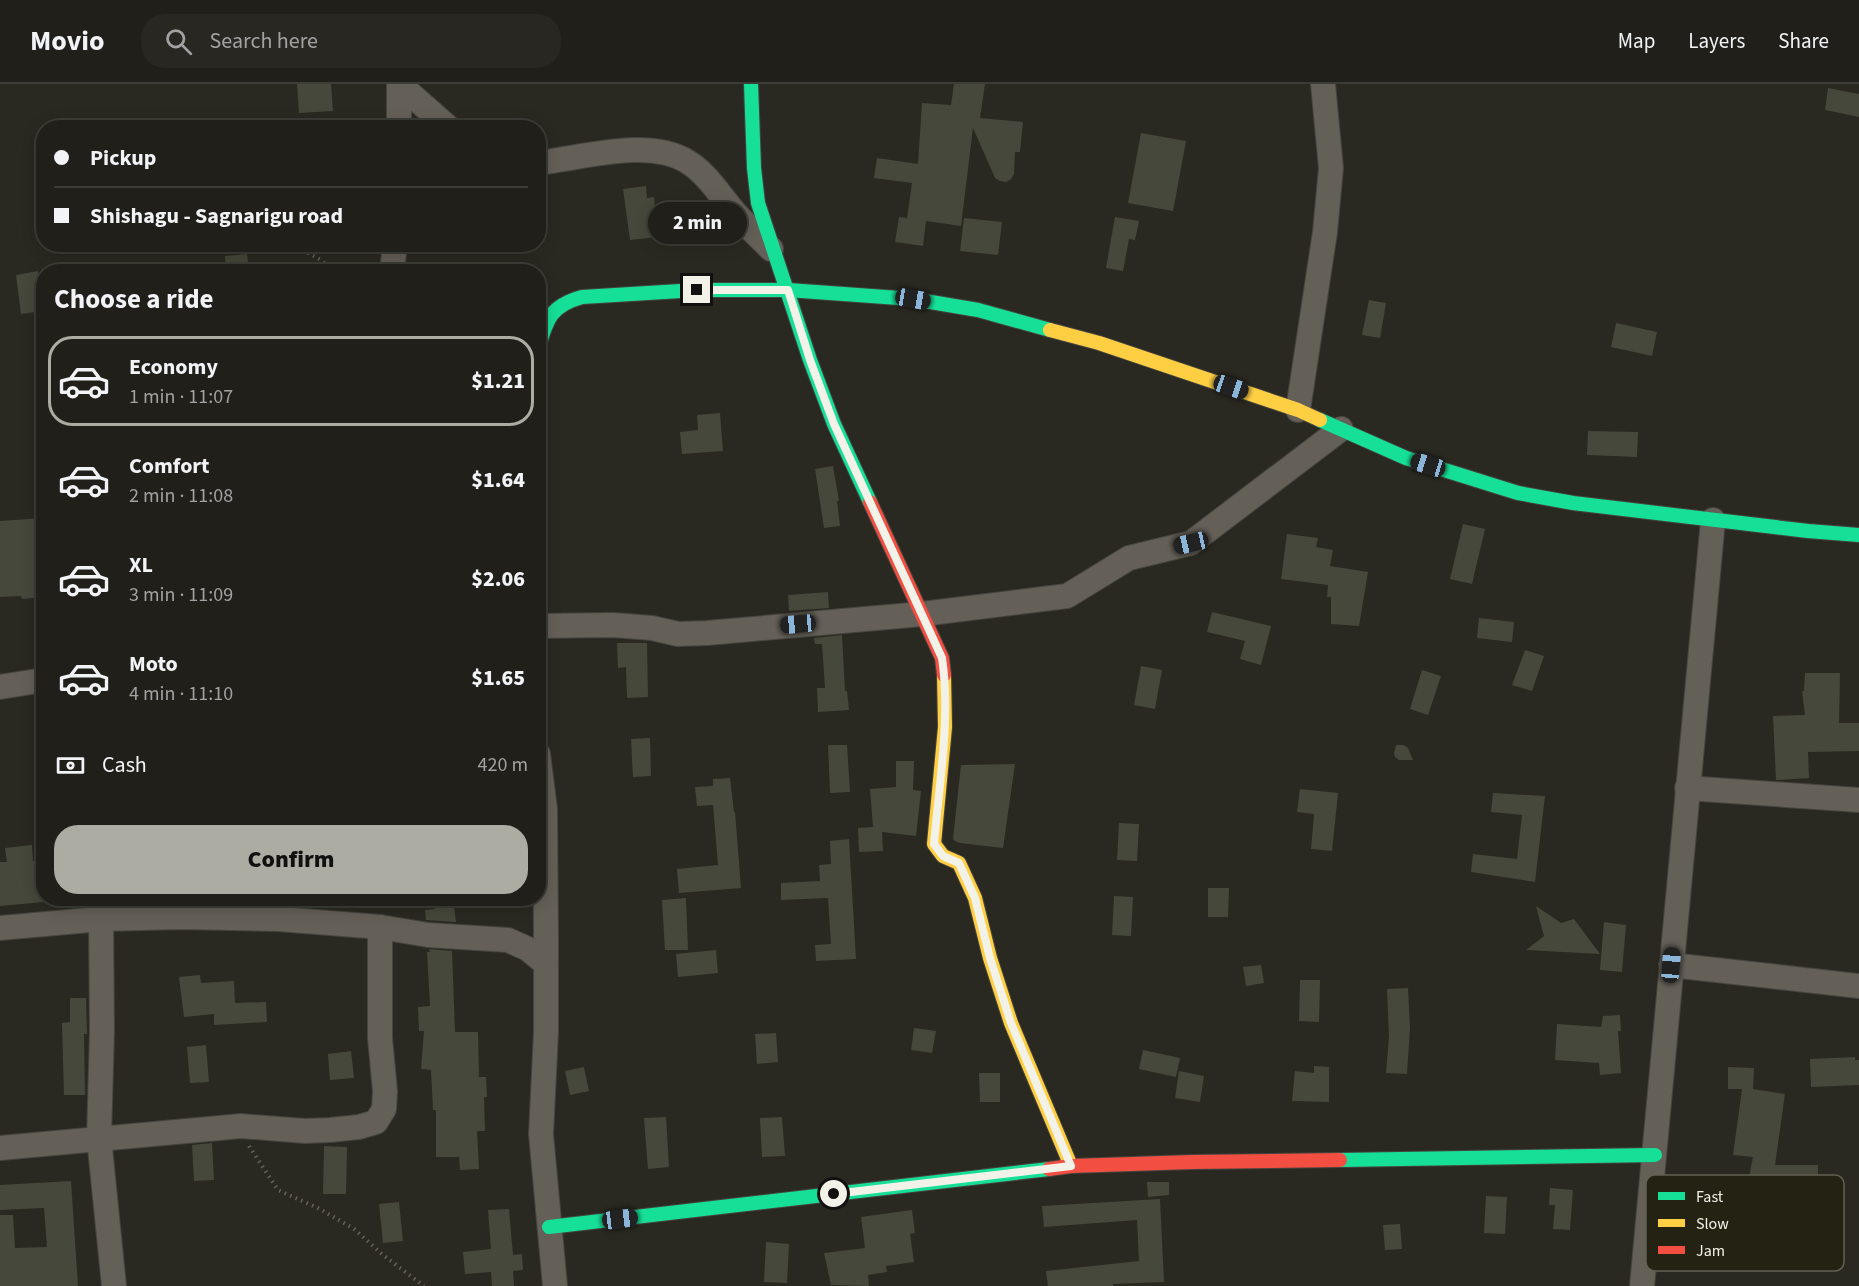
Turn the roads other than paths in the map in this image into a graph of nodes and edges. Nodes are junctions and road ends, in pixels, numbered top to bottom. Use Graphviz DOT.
graph roads {
  1 [pos="399,84"];
  2 [pos="751,84"];
  3 [pos="1323,84"];
  4 [pos="399,120"];
  5 [pos="440,120"];
  6 [pos="546,163"];
  7 [pos="774,252"];
  8 [pos="788,290"];
  9 [pos="546,320"];
  10 [pos="1298,410"];
  11 [pos="1341,429"];
  12 [pos="1713,520"];
  13 [pos="1859,535"];
  14 [pos="922,614"];
  15 [pos="546,626"];
  16 [pos="36,681"];
  17 [pos="0,687"];
  18 [pos="1687,788"];
  19 [pos="1859,800"];
  20 [pos="545,906"];
  21 [pos="102,919"];
  22 [pos="380,927"];
  23 [pos="0,928"];
  24 [pos="546,964"];
  25 [pos="1671,965"];
  26 [pos="1859,987"];
  27 [pos="99,1138"];
  28 [pos="0,1148"];
  29 [pos="1655,1155"];
  30 [pos="1071,1166"];
  31 [pos="1653,1175"];
  32 [pos="549,1227"];
  33 [pos="1646,1246"];
  34 [pos="114,1286"];
  35 [pos="555,1286"];
  36 [pos="1642,1286"];
  1 -- 4 [label="street"];
  1 -- 5 [label="street"];
  2 -- 7 [label="street"];
  3 -- 10 [label="street"];
  6 -- 7 [label="street"];
  7 -- 8 [label="street"];
  8 -- 9 [label="street"];
  8 -- 10 [label="street"];
  8 -- 14 [label="street"];
  10 -- 11 [label="street"];
  11 -- 12 [label="street"];
  11 -- 14 [label="street"];
  12 -- 13 [label="street"];
  12 -- 18 [label="street"];
  14 -- 15 [label="street"];
  14 -- 30 [label="street"];
  16 -- 17 [label="street"];
  18 -- 19 [label="street"];
  18 -- 25 [label="street"];
  20 -- 24 [label="street"];
  21 -- 22 [label="street"];
  21 -- 23 [label="street"];
  21 -- 27 [label="street"];
  22 -- 24 [label="street"];
  22 -- 27 [label="street"];
  24 -- 32 [label="street"];
  25 -- 26 [label="street"];
  25 -- 29 [label="street"];
  27 -- 28 [label="street"];
  27 -- 34 [label="street"];
  29 -- 30 [label="street"];
  29 -- 31 [label="street"];
  30 -- 32 [label="street"];
  32 -- 35 [label="street"];
  33 -- 36 [label="street"];
}
